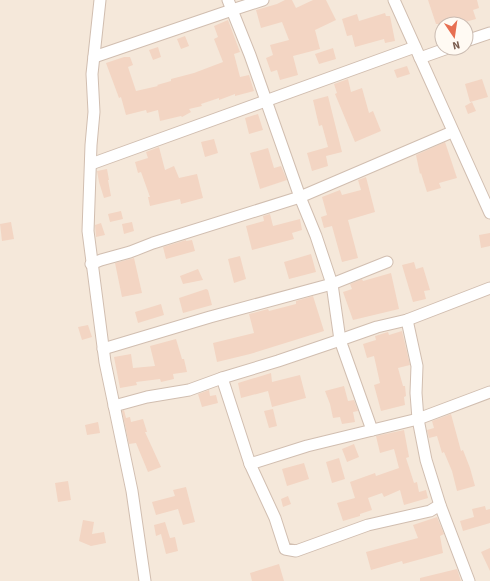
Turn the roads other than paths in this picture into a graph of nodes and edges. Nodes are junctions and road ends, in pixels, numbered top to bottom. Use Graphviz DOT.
graph roads {
  1 [pos="100,0"];
  2 [pos="263,0"];
  3 [pos="394,0"];
  4 [pos="230,5"];
  5 [pos="490,33"];
  6 [pos="474,39"];
  7 [pos="415,47"];
  8 [pos="434,53"];
  9 [pos="94,57"];
  10 [pos="420,58"];
  11 [pos="266,100"];
  12 [pos="452,132"];
  13 [pos="91,164"];
  14 [pos="300,197"];
  15 [pos="490,213"];
  16 [pos="387,262"];
  17 [pos="91,264"];
  18 [pos="332,284"];
  19 [pos="490,288"];
  20 [pos="407,320"];
  21 [pos="340,340"];
  22 [pos="103,349"];
  23 [pos="222,378"];
  24 [pos="490,392"];
  25 [pos="114,406"];
  26 [pos="418,419"];
  27 [pos="372,430"];
  28 [pos="250,464"];
  29 [pos="440,505"];
  30 [pos="145,581"];
  31 [pos="469,581"];
  1 -- 9 [label="street"];
  2 -- 4 [label="street"];
  3 -- 7 [label="street"];
  4 -- 9 [label="street"];
  4 -- 11 [label="street"];
  5 -- 6 [label="street"];
  7 -- 10 [label="street"];
  7 -- 11 [label="street"];
  8 -- 10 [label="street"];
  9 -- 13 [label="street"];
  10 -- 12 [label="street"];
  11 -- 13 [label="street"];
  11 -- 14 [label="street"];
  12 -- 14 [label="street"];
  12 -- 15 [label="street"];
  13 -- 17 [label="street"];
  14 -- 17 [label="street"];
  14 -- 18 [label="street"];
  16 -- 18 [label="street"];
  17 -- 22 [label="street"];
  18 -- 21 [label="street"];
  18 -- 22 [label="street"];
  19 -- 20 [label="street"];
  20 -- 21 [label="street"];
  20 -- 26 [label="street"];
  21 -- 23 [label="street"];
  21 -- 27 [label="street"];
  22 -- 25 [label="street"];
  23 -- 25 [label="street"];
  23 -- 28 [label="street"];
  24 -- 26 [label="street"];
  25 -- 30 [label="street"];
  26 -- 27 [label="street"];
  26 -- 29 [label="street"];
  27 -- 28 [label="street"];
  28 -- 29 [label="street"];
  29 -- 31 [label="street"];
}
